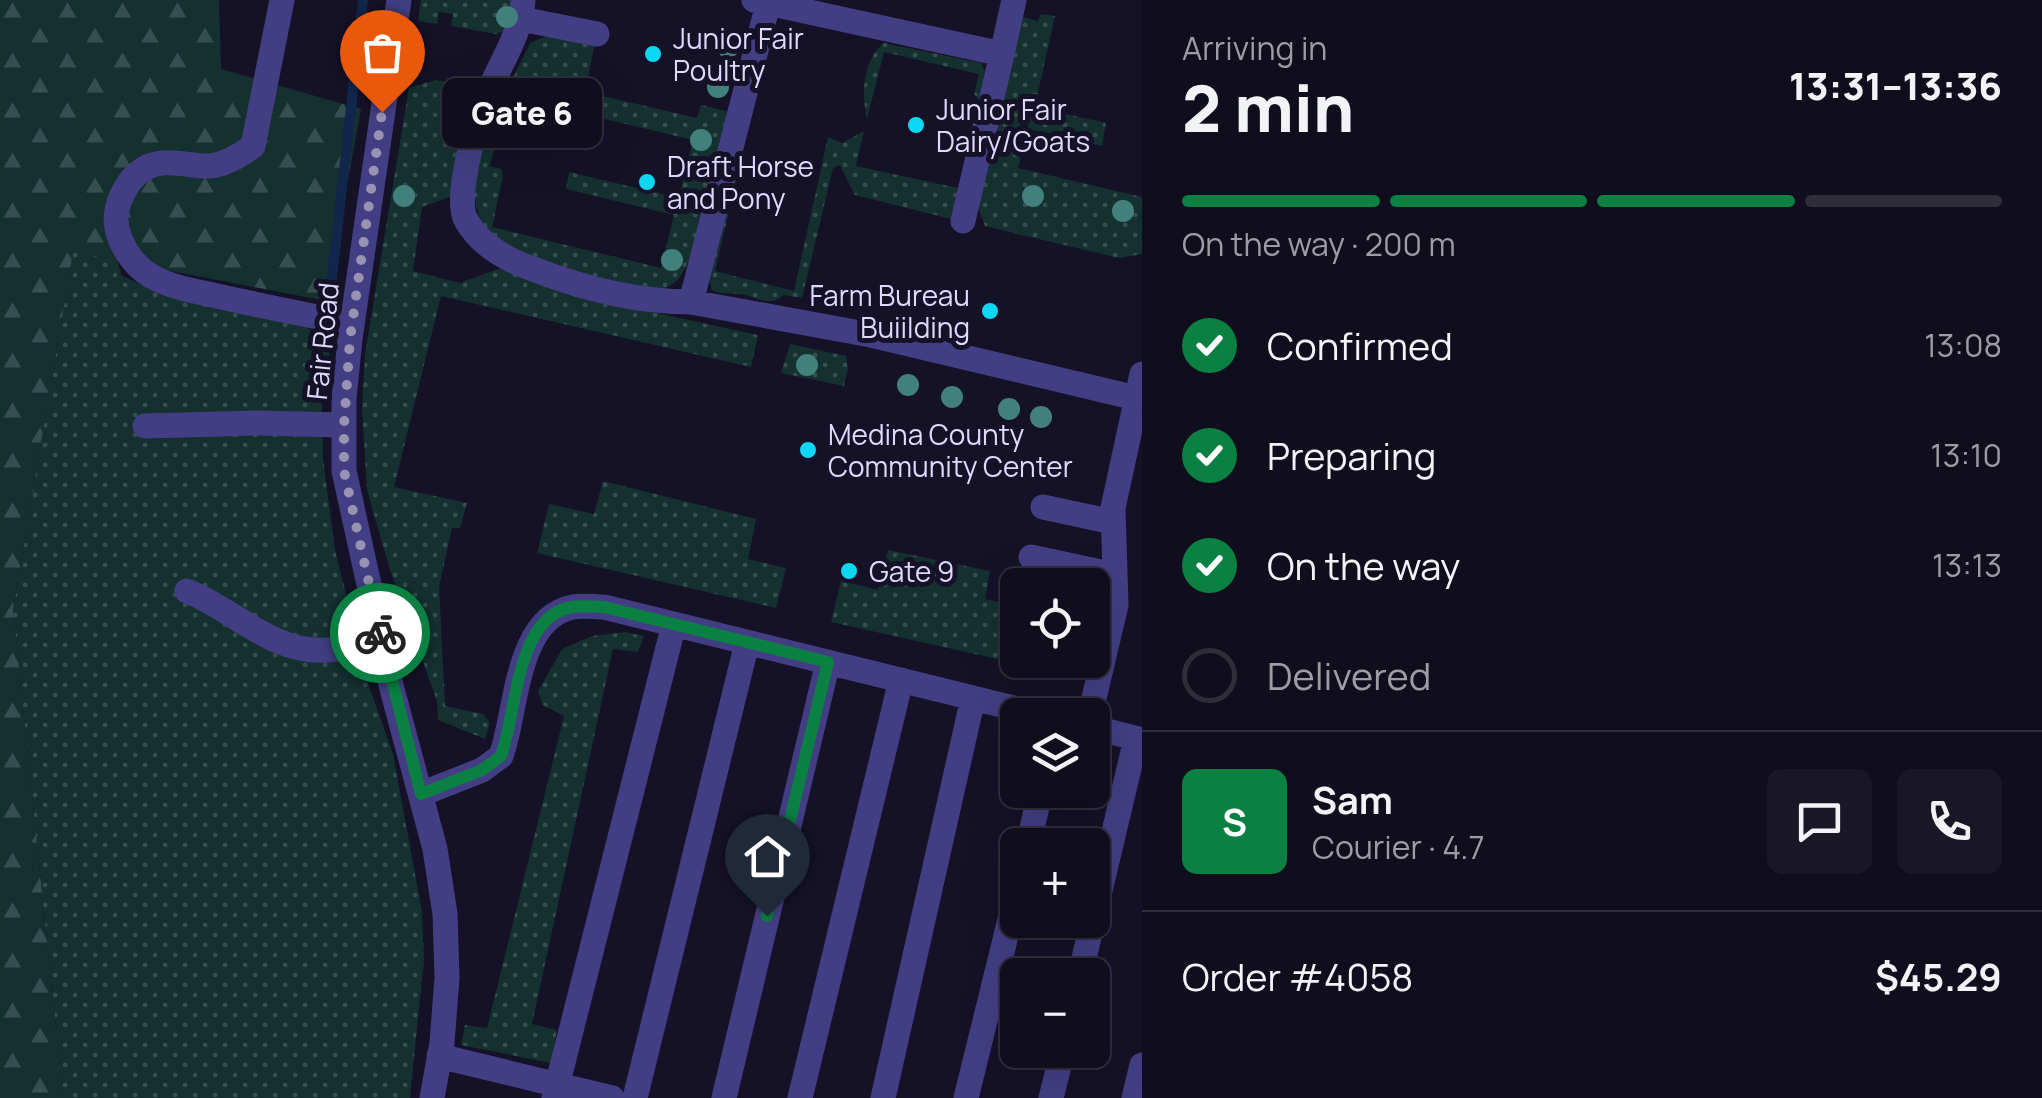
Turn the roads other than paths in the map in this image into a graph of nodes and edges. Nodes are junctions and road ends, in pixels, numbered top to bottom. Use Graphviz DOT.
graph roads {
  1 [pos="282,0"];
  2 [pos="399,0"];
  3 [pos="1014,0"];
  4 [pos="764,1"];
  5 [pos="522,9"];
  6 [pos="598,34"];
  7 [pos="1002,54"];
  8 [pos="963,221"];
  9 [pos="691,302"];
  10 [pos="352,324"];
  11 [pos="1139,386"];
  12 [pos="344,425"];
  13 [pos="144,426"];
  14 [pos="1042,507"];
  15 [pos="1114,522"];
  16 [pos="1032,556"];
  17 [pos="1115,575"];
  18 [pos="188,591"];
  19 [pos="674,624"];
  20 [pos="380,637"];
  21 [pos="748,643"];
  22 [pos="828,662"];
  23 [pos="901,680"];
  24 [pos="973,698"];
  25 [pos="1094,698"];
  26 [pos="1000,705"];
  27 [pos="1110,732"];
  28 [pos="1139,739"];
  29 [pos="421,794"];
  30 [pos="1005,938"];
  31 [pos="1084,958"];
  32 [pos="439,1056"];
  33 [pos="1142,1064"];
  34 [pos="1058,1068"];
  35 [pos="555,1091"];
  36 [pos="432,1098"];
  37 [pos="612,1098"];
  38 [pos="635,1098"];
  39 [pos="724,1098"];
  40 [pos="800,1098"];
  41 [pos="884,1098"];
  42 [pos="966,1098"];
  43 [pos="1051,1098"];
  44 [pos="1134,1098"];
  1 -- 10 [label="street"];
  2 -- 10 [label="street, Fair Road"];
  3 -- 7 [label="street"];
  4 -- 7 [label="street"];
  4 -- 9 [label="street"];
  5 -- 6 [label="street"];
  5 -- 9 [label="street"];
  7 -- 8 [label="street"];
  9 -- 11 [label="street"];
  10 -- 12 [label="street, Fair Road"];
  11 -- 15 [label="street"];
  12 -- 13 [label="street"];
  12 -- 20 [label="street, Fair Road"];
  14 -- 15 [label="street"];
  15 -- 17 [label="street"];
  16 -- 17 [label="street"];
  17 -- 25 [label="street"];
  18 -- 20 [label="street"];
  19 -- 21 [label="street"];
  19 -- 29 [label="street"];
  19 -- 35 [label="street"];
  20 -- 29 [label="street, Fair Road"];
  21 -- 22 [label="street"];
  21 -- 38 [label="street"];
  22 -- 23 [label="street"];
  22 -- 39 [label="street"];
  23 -- 24 [label="street"];
  23 -- 40 [label="street"];
  24 -- 26 [label="street"];
  24 -- 41 [label="street"];
  27 -- 28 [label="street"];
  28 -- 31 [label="street"];
  29 -- 32 [label="street, Fair Road"];
  30 -- 42 [label="street"];
  32 -- 35 [label="street"];
  32 -- 36 [label="street, Fair Road"];
  33 -- 44 [label="street"];
  34 -- 43 [label="street"];
  35 -- 37 [label="street"];
}
